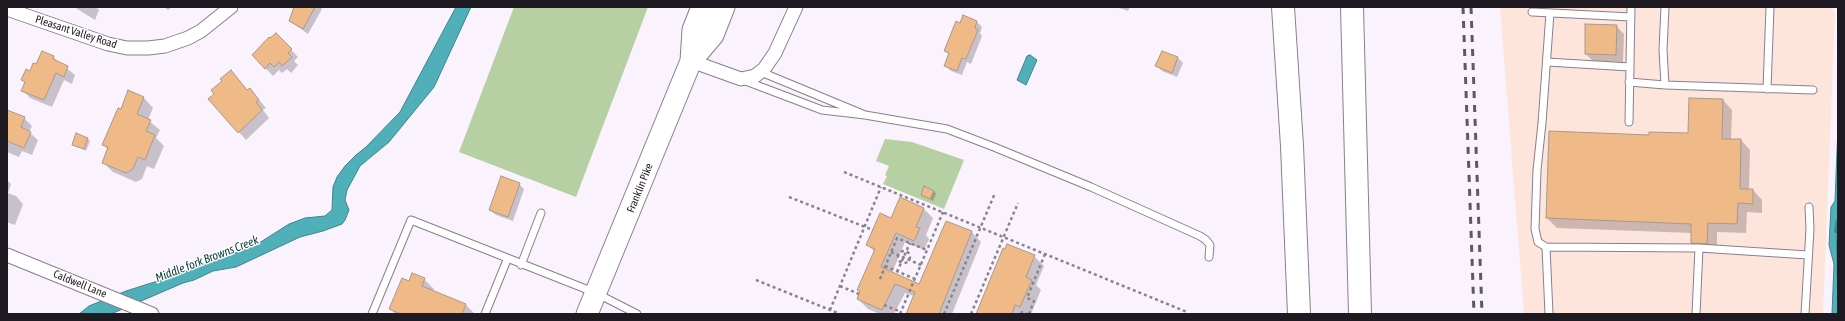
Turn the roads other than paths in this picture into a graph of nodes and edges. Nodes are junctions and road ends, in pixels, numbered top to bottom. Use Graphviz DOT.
graph roads {
  1 [pos="231,7"];
  2 [pos="702,7"];
  3 [pos="724,7"];
  4 [pos="796,7"];
  5 [pos="1283,7"];
  6 [pos="1352,7"];
  7 [pos="1631,7"];
  8 [pos="1665,7"];
  9 [pos="1770,7"];
  10 [pos="7,9"];
  11 [pos="1532,12"];
  12 [pos="1550,13"];
  13 [pos="1631,17"];
  14 [pos="691,61"];
  15 [pos="1547,62"];
  16 [pos="1630,67"];
  17 [pos="761,72"];
  18 [pos="741,79"];
  19 [pos="1629,82"];
  20 [pos="1665,85"];
  21 [pos="1767,89"];
  22 [pos="1814,90"];
  23 [pos="865,115"];
  24 [pos="1629,122"];
  25 [pos="1809,207"];
  26 [pos="541,213"];
  27 [pos="1546,247"];
  28 [pos="1699,248"];
  29 [pos="7,255"];
  30 [pos="1808,256"];
  31 [pos="1209,257"];
  32 [pos="507,260"];
  33 [pos="521,265"];
  34 [pos="596,293"];
  35 [pos="152,314"];
  36 [pos="372,314"];
  37 [pos="485,314"];
  38 [pos="587,314"];
  39 [pos="637,314"];
  40 [pos="1299,314"];
  41 [pos="1360,314"];
  42 [pos="1549,314"];
  43 [pos="1696,314"];
  44 [pos="1805,314"];
  1 -- 10 [label="street, Pleasant Valley Road"];
  2 -- 14 [label="main road, Franklin Pike"];
  3 -- 14 [label="main road, Franklin Pike"];
  4 -- 17 [label="street"];
  5 -- 40 [label="highway"];
  6 -- 41 [label="highway"];
  7 -- 13 [label="lane"];
  8 -- 20 [label="lane"];
  9 -- 21 [label="lane"];
  11 -- 12 [label="lane"];
  12 -- 13 [label="lane"];
  12 -- 15 [label="lane"];
  13 -- 16 [label="lane"];
  14 -- 18 [label="street"];
  14 -- 34 [label="main road, Franklin Pike"];
  15 -- 16 [label="lane"];
  15 -- 27 [label="lane"];
  16 -- 19 [label="lane"];
  17 -- 18 [label="street"];
  17 -- 23 [label="lane"];
  18 -- 23 [label="lane"];
  19 -- 20 [label="lane"];
  19 -- 24 [label="lane"];
  20 -- 21 [label="lane"];
  21 -- 22 [label="lane"];
  23 -- 31 [label="lane"];
  25 -- 30 [label="lane"];
  26 -- 33 [label="lane"];
  27 -- 28 [label="lane"];
  27 -- 42 [label="lane"];
  28 -- 30 [label="lane"];
  28 -- 43 [label="lane"];
  29 -- 35 [label="street, Caldwell Lane"];
  30 -- 44 [label="lane"];
  32 -- 33 [label="lane"];
  32 -- 36 [label="lane"];
  32 -- 37 [label="lane"];
  33 -- 34 [label="lane"];
  34 -- 38 [label="main road, Franklin Pike"];
  34 -- 39 [label="lane"];
}
